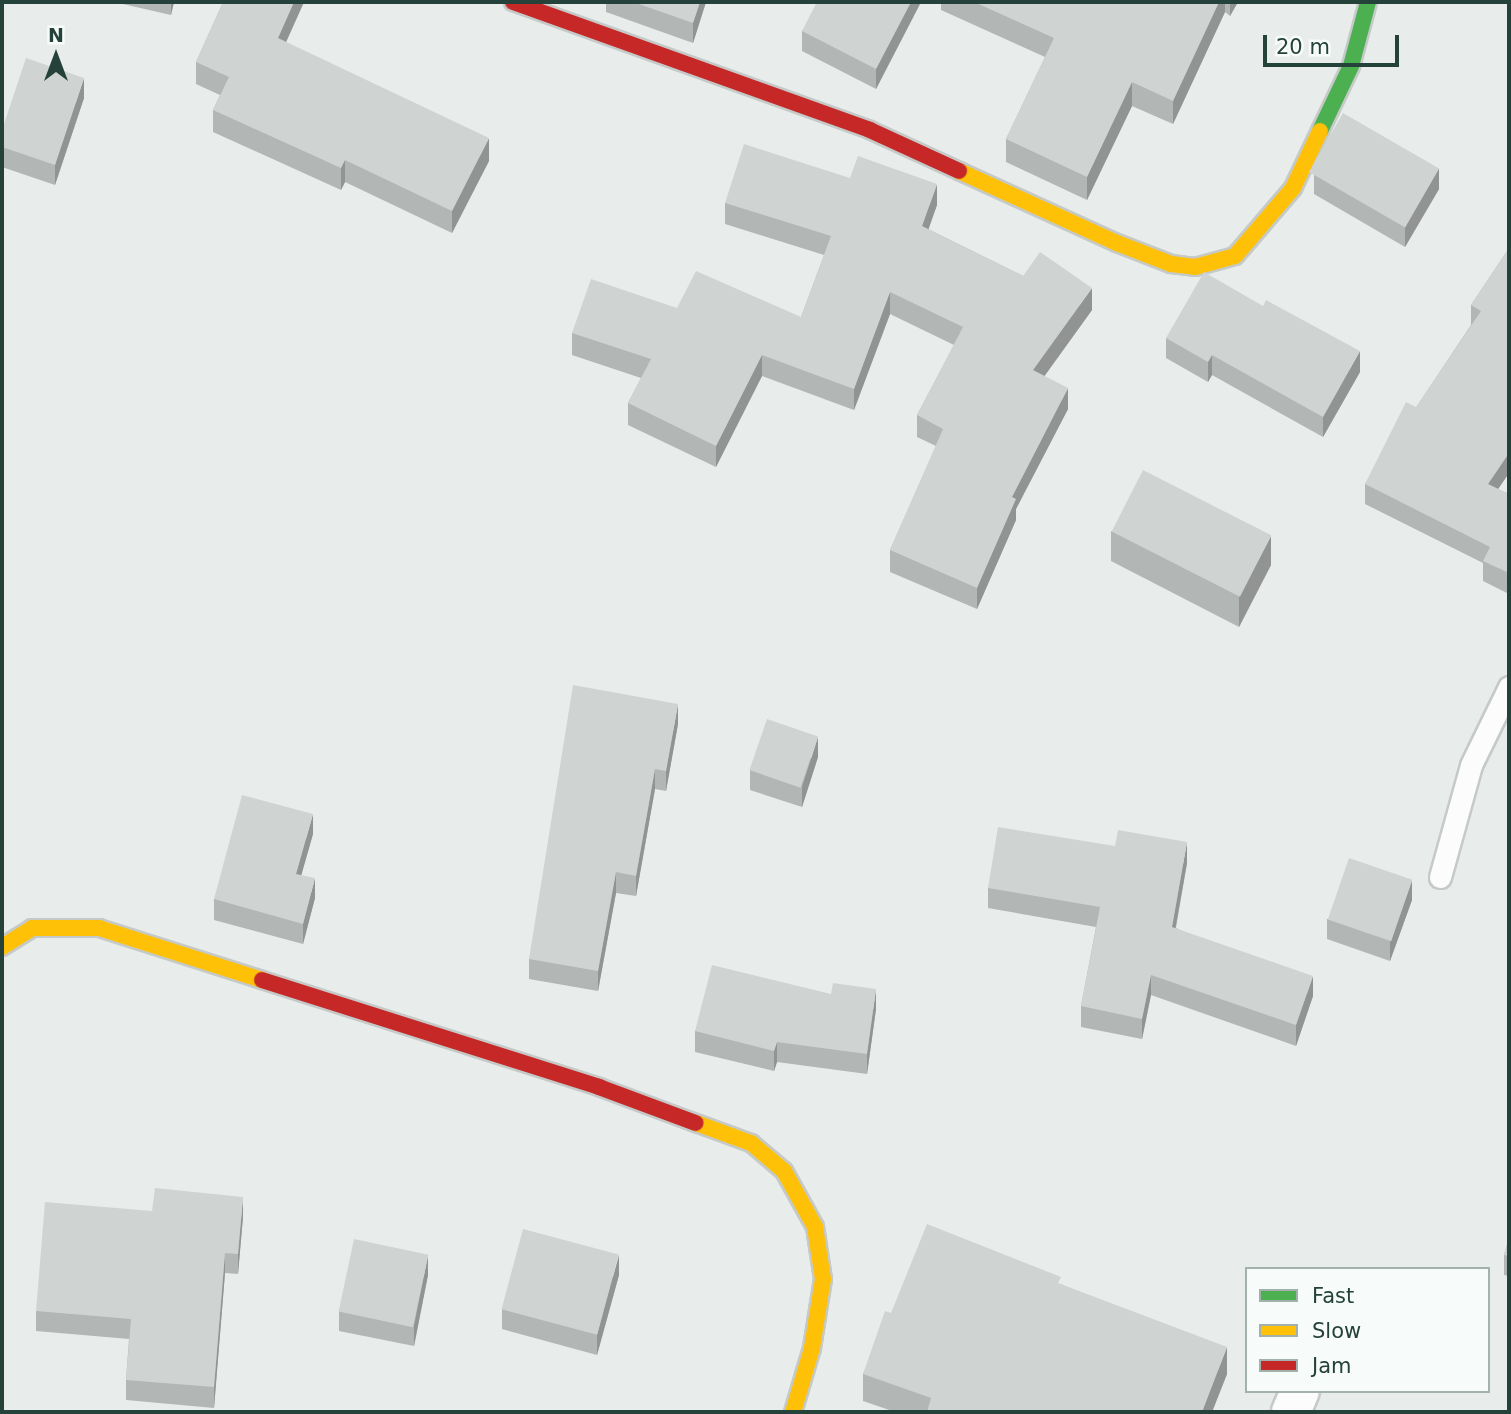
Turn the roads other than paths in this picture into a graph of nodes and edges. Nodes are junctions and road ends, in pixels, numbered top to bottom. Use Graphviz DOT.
graph roads {
  1 [pos="513,2"];
  2 [pos="1368,2"];
  3 [pos="1509,687"];
  4 [pos="1440,877"];
  5 [pos="2,947"];
  6 [pos="1299,1393"];
  7 [pos="793,1412"];
  8 [pos="1291,1412"];
  1 -- 2 [label="street"];
  3 -- 4 [label="lane"];
  5 -- 7 [label="street"];
  6 -- 8 [label="street"];
}
